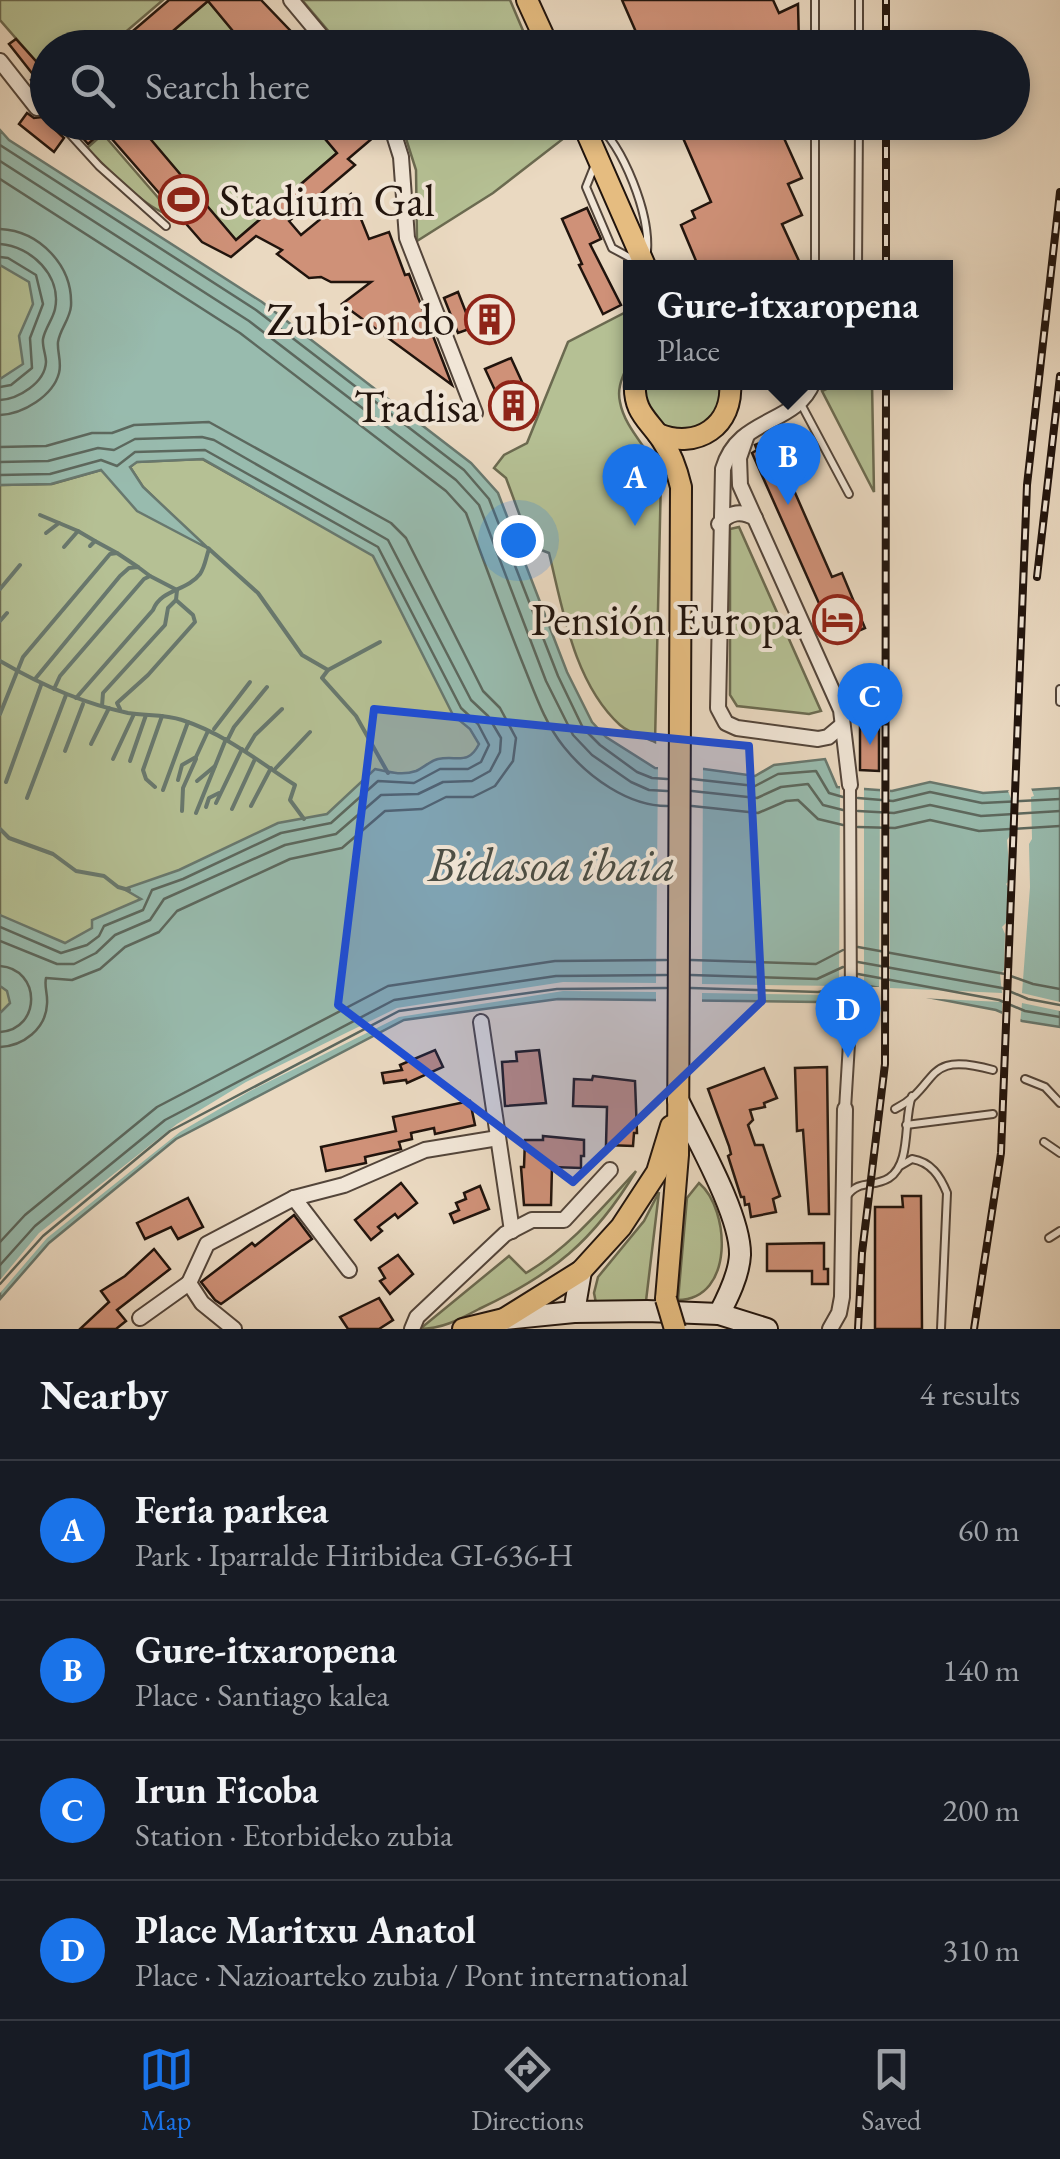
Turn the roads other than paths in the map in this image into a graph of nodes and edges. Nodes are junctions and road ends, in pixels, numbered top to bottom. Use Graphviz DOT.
graph roads {
  1 [pos="291,0"];
  2 [pos="527,0"];
  3 [pos="814,0"];
  4 [pos="859,0"];
  5 [pos="316,30"];
  6 [pos="540,30"];
  7 [pos="814,30"];
  8 [pos="859,30"];
  9 [pos="0,61"];
  10 [pos="30,96"];
  11 [pos="75,140"];
  12 [pos="395,140"];
  13 [pos="590,140"];
  14 [pos="612,140"];
  15 [pos="815,140"];
  16 [pos="859,140"];
  17 [pos="166,226"];
  18 [pos="643,260"];
  19 [pos="647,260"];
  20 [pos="815,260"];
  21 [pos="858,260"];
  22 [pos="636,390"];
  23 [pos="729,390"];
  24 [pos="808,390"];
  25 [pos="800,403"];
  26 [pos="475,414"];
  27 [pos="749,431"];
  28 [pos="658,434"];
  29 [pos="704,435"];
  30 [pos="681,487"];
  31 [pos="849,494"];
  32 [pos="754,518"];
  33 [pos="720,524"];
  34 [pos="1060,690"];
  35 [pos="1060,702"];
  36 [pos="840,727"];
  37 [pos="850,784"];
  38 [pos="481,1022"];
  39 [pos="993,1070"];
  40 [pos="1025,1079"];
  41 [pos="912,1096"];
  42 [pos="678,1100"];
  43 [pos="1060,1103"];
  44 [pos="895,1108"];
  45 [pos="846,1109"];
  46 [pos="993,1114"];
  47 [pos="906,1125"];
  48 [pos="498,1138"];
  49 [pos="1044,1142"];
  50 [pos="1060,1153"];
  51 [pos="900,1166"];
  52 [pos="610,1170"];
  53 [pos="294,1198"];
  54 [pos="844,1202"];
  55 [pos="512,1231"];
  56 [pos="1060,1231"];
  57 [pos="1049,1238"];
  58 [pos="349,1270"];
  59 [pos="581,1271"];
  60 [pos="188,1283"];
  61 [pos="574,1312"];
  62 [pos="719,1314"];
  63 [pos="140,1318"];
  64 [pos="504,1319"];
  65 [pos="471,1327"];
  66 [pos="234,1329"];
  67 [pos="412,1329"];
  68 [pos="675,1329"];
  69 [pos="767,1329"];
  70 [pos="830,1329"];
  71 [pos="942,1329"];
  1 -- 5 [label="street"];
  2 -- 6 [label="main road"];
  3 -- 7 [label="lane"];
  4 -- 8 [label="lane"];
  9 -- 10 [label="street"];
  11 -- 17 [label="lane"];
  12 -- 26 [label="street"];
  13 -- 18 [label="main road"];
  14 -- 19 [label="lane"];
  15 -- 20 [label="lane"];
  16 -- 21 [label="lane"];
  22 -- 28 [label="main road"];
  23 -- 29 [label="main road"];
  24 -- 25 [label="street"];
  25 -- 27 [label="street"];
  25 -- 31 [label="lane"];
  27 -- 32 [label="street"];
  27 -- 33 [label="street"];
  28 -- 29 [label="main road"];
  28 -- 30 [label="main road"];
  29 -- 30 [label="main road"];
  30 -- 42 [label="main road"];
  32 -- 33 [label="street"];
  32 -- 36 [label="street"];
  33 -- 36 [label="street"];
  34 -- 35 [label="lane"];
  36 -- 37 [label="street"];
  37 -- 45 [label="street"];
  38 -- 48 [label="street"];
  39 -- 41 [label="lane"];
  40 -- 43 [label="lane"];
  41 -- 44 [label="lane"];
  41 -- 47 [label="lane"];
  42 -- 59 [label="main road"];
  42 -- 62 [label="main road"];
  42 -- 68 [label="main road, bridge"];
  45 -- 54 [label="street"];
  46 -- 47 [label="lane"];
  47 -- 51 [label="lane"];
  48 -- 53 [label="street"];
  48 -- 55 [label="street"];
  49 -- 50 [label="lane"];
  51 -- 54 [label="lane"];
  51 -- 71 [label="lane"];
  52 -- 55 [label="street"];
  53 -- 58 [label="street"];
  53 -- 60 [label="street"];
  54 -- 70 [label="street"];
  55 -- 67 [label="street"];
  56 -- 57 [label="lane"];
  59 -- 61 [label="main road"];
  59 -- 64 [label="main road"];
  60 -- 63 [label="street"];
  60 -- 66 [label="street"];
  61 -- 62 [label="main road"];
  61 -- 64 [label="main road"];
  62 -- 69 [label="main road"];
  64 -- 65 [label="main road"];
}
